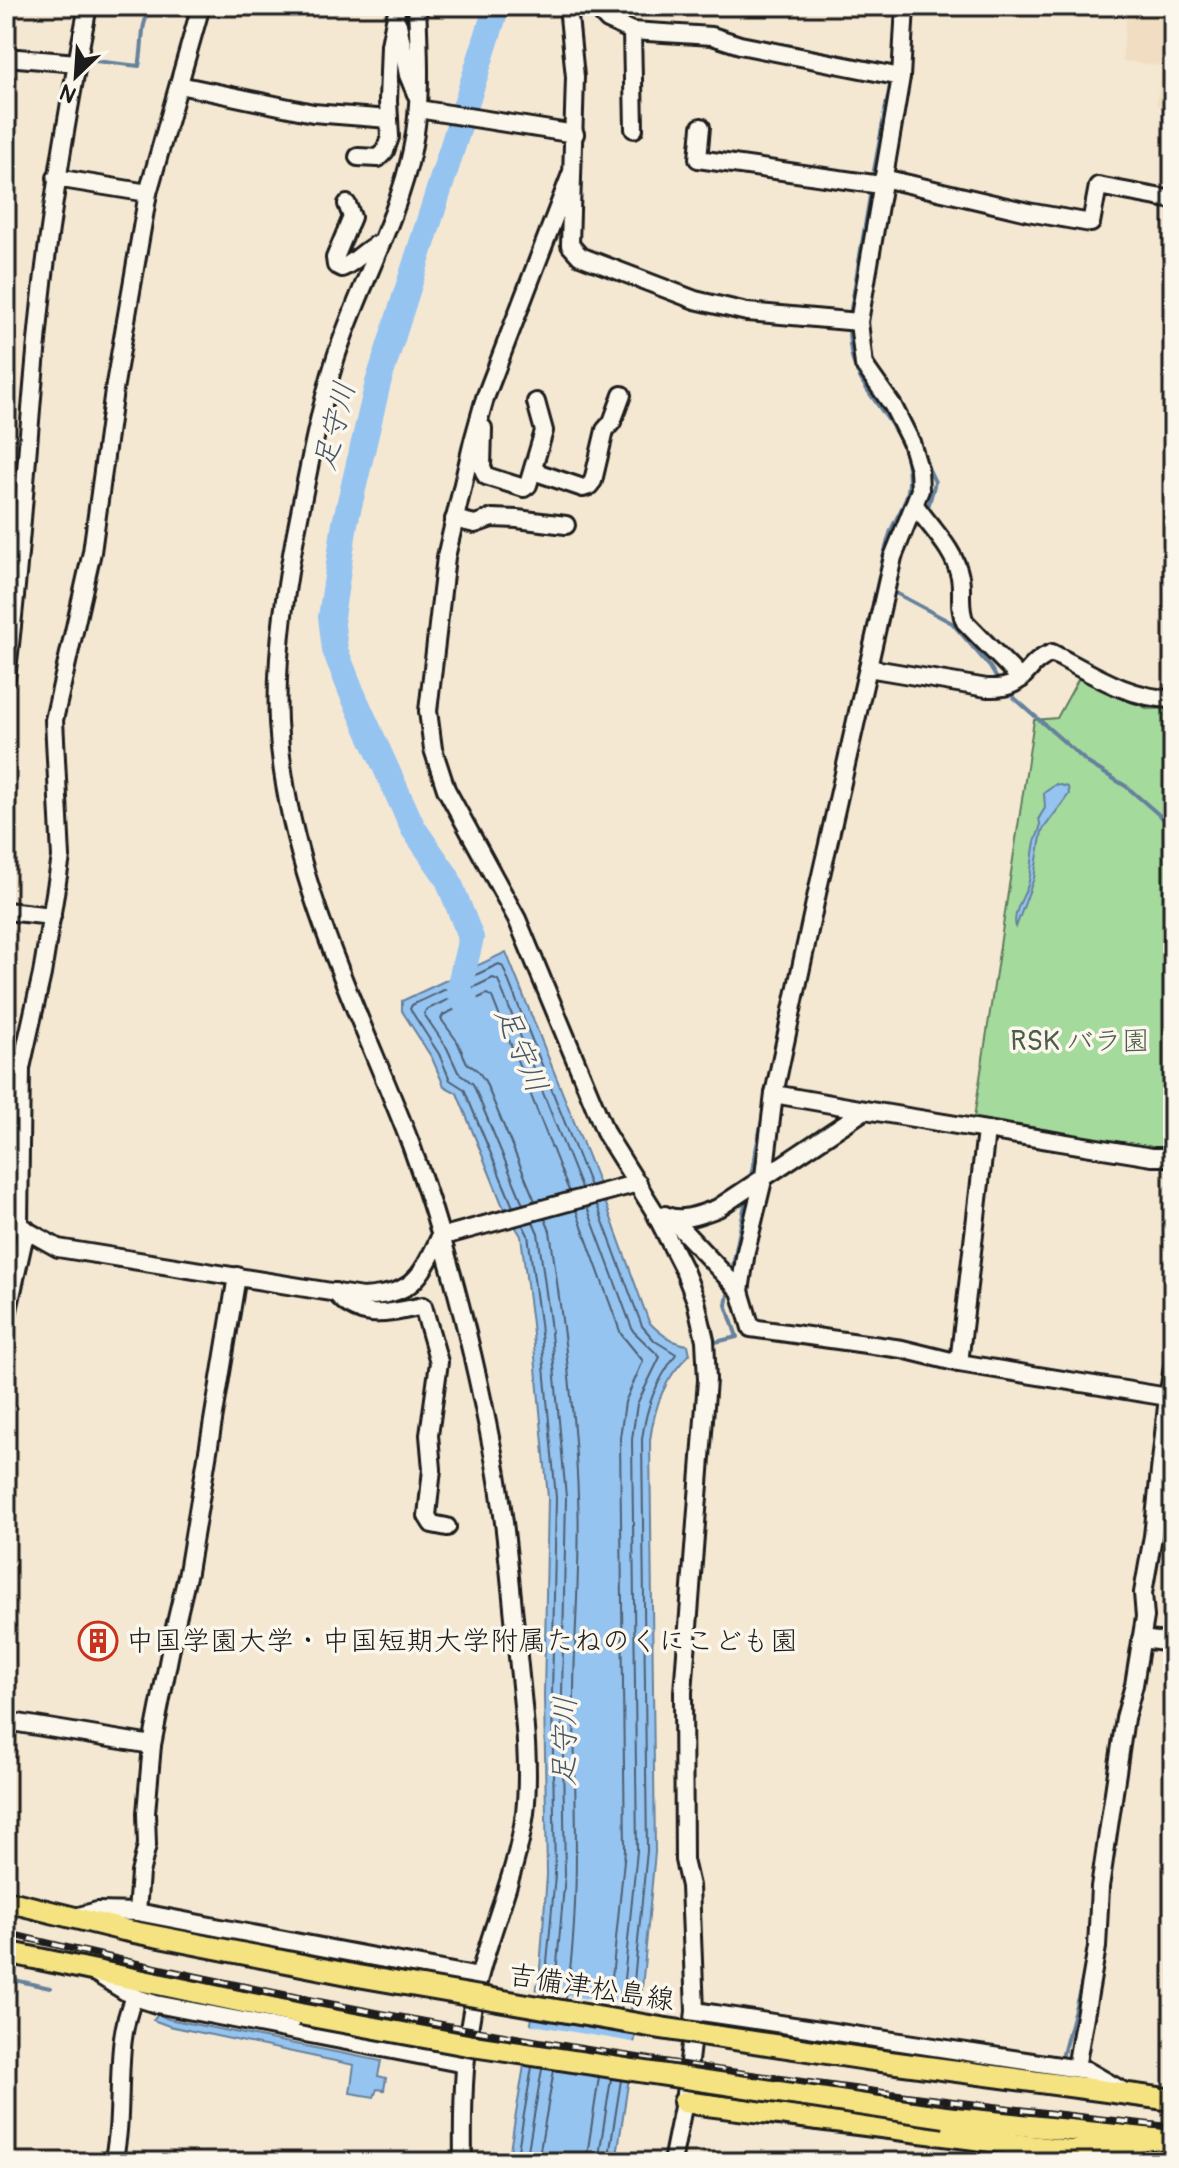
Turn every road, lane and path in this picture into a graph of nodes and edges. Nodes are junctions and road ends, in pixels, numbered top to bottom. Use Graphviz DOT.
graph roads {
  1 [pos="88,6"];
  2 [pos="201,6"];
  3 [pos="417,6"];
  4 [pos="568,6"];
  5 [pos="595,6"];
  6 [pos="905,6"];
  7 [pos="395,10"];
  8 [pos="632,31"];
  9 [pos="6,57"];
  10 [pos="77,63"];
  11 [pos="895,76"];
  12 [pos="179,85"];
  13 [pos="420,106"];
  14 [pos="389,119"];
  15 [pos="701,127"];
  16 [pos="634,129"];
  17 [pos="572,134"];
  18 [pos="358,157"];
  19 [pos="571,174"];
  20 [pos="56,178"];
  21 [pos="881,182"];
  22 [pos="148,193"];
  23 [pos="1173,200"];
  24 [pos="347,204"];
  25 [pos="380,243"];
  26 [pos="853,321"];
  27 [pos="622,395"];
  28 [pos="485,398"];
  29 [pos="536,402"];
  30 [pos="533,471"];
  31 [pos="921,512"];
  32 [pos="454,519"];
  33 [pos="566,525"];
  34 [pos="868,668"];
  35 [pos="6,678"];
  36 [pos="1021,679"];
  37 [pos="1173,699"];
  38 [pos="6,911"];
  39 [pos="52,916"];
  40 [pos="774,1094"];
  41 [pos="865,1110"];
  42 [pos="986,1131"];
  43 [pos="1173,1157"];
  44 [pos="761,1178"];
  45 [pos="634,1184"];
  46 [pos="653,1209"];
  47 [pos="672,1219"];
  48 [pos="17,1224"];
  49 [pos="443,1237"];
  50 [pos="237,1276"];
  51 [pos="734,1285"];
  52 [pos="335,1292"];
  53 [pos="6,1319"];
  54 [pos="959,1363"];
  55 [pos="1173,1367"];
  56 [pos="1165,1397"];
  57 [pos="447,1527"];
  58 [pos="1141,1639"];
  59 [pos="1173,1643"];
  60 [pos="6,1721"];
  61 [pos="152,1745"];
  62 [pos="6,1901"];
  63 [pos="137,1912"];
  64 [pos="73,1918"];
  65 [pos="6,1952"];
  66 [pos="93,1972"];
  67 [pos="479,1977"];
  68 [pos="134,1997"];
  69 [pos="695,2011"];
  70 [pos="465,2064"];
  71 [pos="1076,2068"];
  72 [pos="1129,2095"];
  73 [pos="1173,2100"];
  74 [pos="684,2102"];
  75 [pos="677,2131"];
  76 [pos="1150,2139"];
  77 [pos="1173,2141"];
  78 [pos="113,2162"];
  79 [pos="463,2162"];
  80 [pos="663,2162"];
  81 [pos="672,2162"];
  1 -- 10 [label="street"];
  2 -- 12 [label="street"];
  3 -- 13 [label="street"];
  4 -- 17 [label="street"];
  5 -- 8 [label="street"];
  6 -- 11 [label="street"];
  7 -- 13 [label="street"];
  7 -- 14 [label="street"];
  8 -- 11 [label="street"];
  8 -- 16 [label="street"];
  9 -- 10 [label="street"];
  10 -- 20 [label="street"];
  11 -- 21 [label="street"];
  12 -- 14 [label="street"];
  12 -- 22 [label="street"];
  13 -- 17 [label="street"];
  13 -- 25 [label="street"];
  14 -- 18 [label="street"];
  15 -- 21 [label="street"];
  17 -- 19 [label="street"];
  19 -- 26 [label="street"];
  19 -- 28 [label="street"];
  20 -- 22 [label="street"];
  20 -- 35 [label="street"];
  21 -- 23 [label="street"];
  21 -- 26 [label="street"];
  22 -- 39 [label="street"];
  24 -- 25 [label="street"];
  25 -- 49 [label="street"];
  26 -- 31 [label="street"];
  27 -- 30 [label="street"];
  28 -- 30 [label="street"];
  28 -- 32 [label="street"];
  29 -- 30 [label="street"];
  31 -- 34 [label="street"];
  31 -- 36 [label="street"];
  32 -- 33 [label="street"];
  32 -- 45 [label="street"];
  34 -- 36 [label="street"];
  34 -- 40 [label="street"];
  36 -- 37 [label="street"];
  38 -- 39 [label="street"];
  39 -- 48 [label="street"];
  40 -- 41 [label="street"];
  40 -- 44 [label="street"];
  41 -- 42 [label="street"];
  41 -- 44 [label="street"];
  42 -- 43 [label="street"];
  42 -- 54 [label="street"];
  44 -- 47 [label="street"];
  44 -- 51 [label="street"];
  45 -- 46 [label="street"];
  45 -- 49 [label="street"];
  46 -- 47 [label="street"];
  46 -- 69 [label="street"];
  47 -- 51 [label="street"];
  48 -- 50 [label="street"];
  48 -- 53 [label="street"];
  49 -- 52 [label="street"];
  49 -- 67 [label="street"];
  50 -- 52 [label="street"];
  50 -- 61 [label="street"];
  51 -- 54 [label="street"];
  52 -- 57 [label="street"];
  54 -- 56 [label="street"];
  55 -- 56 [label="street"];
  56 -- 58 [label="street"];
  58 -- 59 [label="street"];
  58 -- 71 [label="street"];
  60 -- 61 [label="street"];
  61 -- 63 [label="street"];
  62 -- 64 [label="main road, 吉備津松島線"];
  63 -- 64 [label="street"];
  63 -- 67 [label="street"];
  64 -- 72 [label="main road, 吉備津松島線, bridge"];
  65 -- 66 [label="main road"];
  66 -- 68 [label="street"];
  66 -- 76 [label="main road, bridge"];
  67 -- 70 [label="street"];
  68 -- 70 [label="street"];
  68 -- 78 [label="street"];
  69 -- 71 [label="street"];
  69 -- 74 [label="street"];
  70 -- 79 [label="street"];
  71 -- 72 [label="street"];
  72 -- 73 [label="main road, 吉備津松島線"];
  74 -- 75 [label="street"];
  74 -- 76 [label="main road"];
  75 -- 80 [label="street"];
  75 -- 81 [label="street"];
  76 -- 77 [label="main road"];
}
